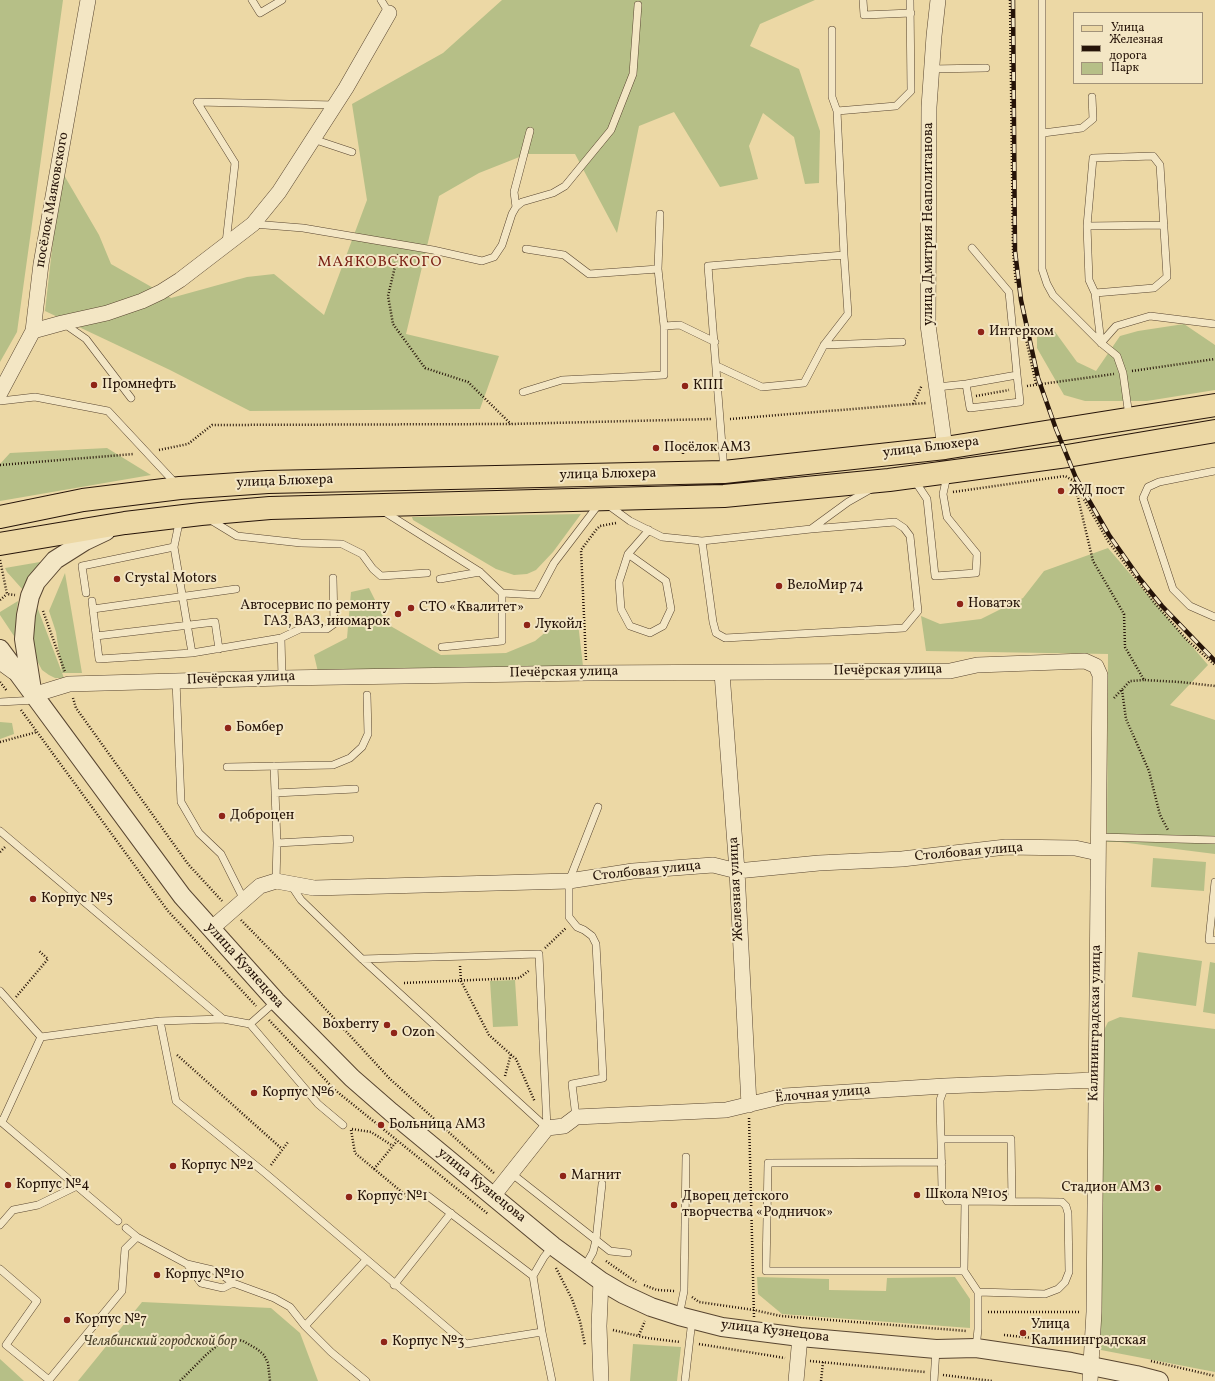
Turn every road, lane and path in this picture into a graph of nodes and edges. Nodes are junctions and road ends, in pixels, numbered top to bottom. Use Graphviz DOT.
graph roads {
  1 [pos="88,0"];
  2 [pos="252,0"];
  3 [pos="282,0"];
  4 [pos="381,0"];
  5 [pos="863,0"];
  6 [pos="910,0"];
  7 [pos="938,0"];
  8 [pos="1010,0"];
  9 [pos="1042,0"];
  10 [pos="638,5"];
  11 [pos="389,13"];
  12 [pos="911,13"];
  13 [pos="832,30"];
  14 [pos="986,68"];
  15 [pos="931,69"];
  16 [pos="1092,97"];
  17 [pos="335,105"];
  18 [pos="837,111"];
  19 [pos="530,131"];
  20 [pos="1043,133"];
  21 [pos="313,139"];
  22 [pos="352,152"];
  23 [pos="516,207"];
  24 [pos="660,214"];
  25 [pos="253,224"];
  26 [pos="1164,225"];
  27 [pos="1087,226"];
  28 [pos="226,245"];
  29 [pos="400,245"];
  30 [pos="972,248"];
  31 [pos="526,249"];
  32 [pos="844,255"];
  33 [pos="658,269"];
  34 [pos="1017,288"];
  35 [pos="1095,293"];
  36 [pos="62,323"];
  37 [pos="1215,324"];
  38 [pos="1023,325"];
  39 [pos="664,326"];
  40 [pos="33,331"];
  41 [pos="715,342"];
  42 [pos="902,342"];
  43 [pos="1101,343"];
  44 [pos="824,346"];
  45 [pos="1215,359"];
  46 [pos="717,366"];
  47 [pos="1123,373"];
  48 [pos="1017,375"];
  49 [pos="966,384"];
  50 [pos="1036,384"];
  51 [pos="936,387"];
  52 [pos="1018,388"];
  53 [pos="523,392"];
  54 [pos="0,393"];
  55 [pos="968,397"];
  56 [pos="130,398"];
  57 [pos="0,401"];
  58 [pos="939,402"];
  59 [pos="1215,405"];
  60 [pos="1129,418"];
  61 [pos="720,419"];
  62 [pos="511,424"];
  63 [pos="1215,431"];
  64 [pos="944,448"];
  65 [pos="147,453"];
  66 [pos="0,465"];
  67 [pos="1215,471"];
  68 [pos="724,472"];
  69 [pos="947,472"];
  70 [pos="913,477"];
  71 [pos="889,480"];
  72 [pos="1074,481"];
  73 [pos="180,488"];
  74 [pos="943,494"];
  75 [pos="601,500"];
  76 [pos="375,506"];
  77 [pos="191,515"];
  78 [pos="0,517"];
  79 [pos="630,521"];
  80 [pos="125,522"];
  81 [pos="811,529"];
  82 [pos="649,530"];
  83 [pos="702,541"];
  84 [pos="0,544"];
  85 [pos="174,547"];
  86 [pos="628,554"];
  87 [pos="0,558"];
  88 [pos="480,572"];
  89 [pos="428,573"];
  90 [pos="333,578"];
  91 [pos="440,579"];
  92 [pos="236,589"];
  93 [pos="86,593"];
  94 [pos="502,593"];
  95 [pos="7,594"];
  96 [pos="30,596"];
  97 [pos="182,596"];
  98 [pos="0,600"];
  99 [pos="92,601"];
  100 [pos="93,609"];
  101 [pos="1215,617"];
  102 [pos="187,625"];
  103 [pos="96,636"];
  104 [pos="281,638"];
  105 [pos="442,647"];
  106 [pos="0,649"];
  107 [pos="219,649"];
  108 [pos="192,653"];
  109 [pos="1215,664"];
  110 [pos="1096,666"];
  111 [pos="0,667"];
  112 [pos="587,673"];
  113 [pos="722,673"];
  114 [pos="282,678"];
  115 [pos="1144,680"];
  116 [pos="176,681"];
  117 [pos="69,684"];
  118 [pos="1215,686"];
  119 [pos="1122,690"];
  120 [pos="32,693"];
  121 [pos="368,695"];
  122 [pos="0,702"];
  123 [pos="1098,715"];
  124 [pos="37,732"];
  125 [pos="0,742"];
  126 [pos="274,766"];
  127 [pos="227,767"];
  128 [pos="355,789"];
  129 [pos="275,793"];
  130 [pos="598,807"];
  131 [pos="0,831"];
  132 [pos="1098,837"];
  133 [pos="350,839"];
  134 [pos="1172,839"];
  135 [pos="1215,840"];
  136 [pos="277,843"];
  137 [pos="1098,853"];
  138 [pos="737,871"];
  139 [pos="276,882"];
  140 [pos="568,882"];
  141 [pos="1215,882"];
  142 [pos="291,884"];
  143 [pos="244,900"];
  144 [pos="231,911"];
  145 [pos="572,922"];
  146 [pos="211,929"];
  147 [pos="1215,940"];
  148 [pos="39,951"];
  149 [pos="539,954"];
  150 [pos="460,956"];
  151 [pos="362,959"];
  152 [pos="539,962"];
  153 [pos="461,981"];
  154 [pos="389,983"];
  155 [pos="0,991"];
  156 [pos="276,1001"];
  157 [pos="11,1002"];
  158 [pos="223,1019"];
  159 [pos="160,1021"];
  160 [pos="250,1024"];
  161 [pos="41,1037"];
  162 [pos="164,1044"];
  163 [pos="511,1054"];
  164 [pos="1095,1080"];
  165 [pos="502,1086"];
  166 [pos="945,1086"];
  167 [pos="749,1105"];
  168 [pos="576,1117"];
  169 [pos="1,1122"];
  170 [pos="343,1125"];
  171 [pos="547,1128"];
  172 [pos="351,1129"];
  173 [pos="942,1139"];
  174 [pos="397,1141"];
  175 [pos="288,1142"];
  176 [pos="393,1146"];
  177 [pos="282,1149"];
  178 [pos="686,1157"];
  179 [pos="942,1162"];
  180 [pos="374,1169"];
  181 [pos="264,1173"];
  182 [pos="508,1177"];
  183 [pos="602,1184"];
  184 [pos="77,1186"];
  185 [pos="428,1196"];
  186 [pos="493,1196"];
  187 [pos="965,1201"];
  188 [pos="1012,1201"];
  189 [pos="451,1213"];
  190 [pos="118,1221"];
  191 [pos="0,1225"];
  192 [pos="126,1228"];
  193 [pos="137,1237"];
  194 [pos="596,1240"];
  195 [pos="553,1246"];
  196 [pos="593,1252"];
  197 [pos="628,1253"];
  198 [pos="366,1260"];
  199 [pos="187,1264"];
  200 [pos="584,1268"];
  201 [pos="0,1269"];
  202 [pos="964,1271"];
  203 [pos="533,1276"];
  204 [pos="601,1281"];
  205 [pos="233,1283"];
  206 [pos="394,1285"];
  207 [pos="684,1291"];
  208 [pos="978,1292"];
  209 [pos="754,1310"];
  210 [pos="977,1312"];
  211 [pos="1094,1312"];
  212 [pos="686,1318"];
  213 [pos="305,1326"];
  214 [pos="753,1331"];
  215 [pos="542,1332"];
  216 [pos="800,1337"];
  217 [pos="977,1340"];
  218 [pos="936,1349"];
  219 [pos="1150,1361"];
  220 [pos="823,1362"];
  221 [pos="1091,1365"];
  222 [pos="1215,1376"];
  223 [pos="180,1381"];
  224 [pos="270,1381"];
  225 [pos="366,1381"];
  226 [pos="552,1381"];
  227 [pos="601,1381"];
  228 [pos="685,1381"];
  229 [pos="796,1381"];
  230 [pos="821,1381"];
  231 [pos="934,1381"];
  232 [pos="1159,1381"];
  1 -- 40 [label="street, посёлок Маяковского"];
  2 -- 3 [label="lane"];
  4 -- 11 [label="lane"];
  5 -- 12 [label="lane"];
  6 -- 12 [label="lane"];
  7 -- 15 [label="street, улица Дмитрия Неаполитанова"];
  8 -- 34 [label="path"];
  9 -- 20 [label="lane"];
  10 -- 23 [label="lane"];
  11 -- 17 [label="street"];
  12 -- 18 [label="lane"];
  13 -- 18 [label="lane"];
  14 -- 15 [label="lane"];
  15 -- 51 [label="street, улица Дмитрия Неаполитанова"];
  16 -- 20 [label="lane"];
  17 -- 21 [label="street"];
  17 -- 28 [label="lane"];
  18 -- 32 [label="lane"];
  19 -- 23 [label="lane"];
  20 -- 43 [label="lane"];
  21 -- 22 [label="lane"];
  21 -- 25 [label="street"];
  23 -- 29 [label="lane"];
  24 -- 33 [label="lane"];
  25 -- 28 [label="street"];
  25 -- 29 [label="lane"];
  26 -- 27 [label="lane"];
  26 -- 27 [label="lane"];
  26 -- 35 [label="lane"];
  27 -- 35 [label="lane"];
  28 -- 36 [label="street"];
  29 -- 62 [label="path"];
  30 -- 48 [label="lane"];
  31 -- 33 [label="lane"];
  32 -- 41 [label="lane"];
  32 -- 44 [label="lane"];
  33 -- 39 [label="lane"];
  35 -- 43 [label="lane"];
  36 -- 40 [label="street"];
  36 -- 56 [label="lane"];
  37 -- 43 [label="lane"];
  38 -- 50 [label="path"];
  39 -- 41 [label="lane"];
  39 -- 53 [label="lane"];
  40 -- 54 [label="street, посёлок Маяковского"];
  41 -- 46 [label="lane"];
  42 -- 44 [label="lane"];
  43 -- 47 [label="lane"];
  44 -- 46 [label="lane"];
  45 -- 47 [label="path"];
  46 -- 61 [label="lane"];
  47 -- 50 [label="path"];
  47 -- 60 [label="lane"];
  48 -- 49 [label="lane"];
  48 -- 52 [label="lane"];
  49 -- 51 [label="lane"];
  49 -- 55 [label="lane"];
  50 -- 52 [label="path"];
  51 -- 58 [label="street, улица Дмитрия Неаполитанова"];
  52 -- 55 [label="path"];
  52 -- 55 [label="lane"];
  57 -- 65 [label="lane"];
  58 -- 61 [label="path"];
  58 -- 64 [label="street, улица Дмитрия Неаполитанова"];
  59 -- 60 [label="main road, улица Блюхера"];
  60 -- 64 [label="main road, улица Блюхера"];
  61 -- 62 [label="path"];
  61 -- 68 [label="lane"];
  62 -- 65 [label="path"];
  63 -- 69 [label="main road, улица Блюхера"];
  64 -- 68 [label="main road, улица Блюхера"];
  65 -- 66 [label="path"];
  65 -- 73 [label="lane"];
  67 -- 101 [label="lane"];
  68 -- 73 [label="main road, улица Блюхера"];
  69 -- 70 [label="main road, улица Блюхера"];
  69 -- 74 [label="lane"];
  70 -- 71 [label="main road, улица Блюхера"];
  70 -- 74 [label="lane"];
  71 -- 75 [label="main road, улица Блюхера"];
  71 -- 81 [label="lane"];
  72 -- 74 [label="path"];
  72 -- 109 [label="path"];
  72 -- 115 [label="path"];
  73 -- 78 [label="main road, улица Блюхера"];
  75 -- 76 [label="main road, улица Блюхера"];
  75 -- 79 [label="lane"];
  75 -- 94 [label="lane"];
  76 -- 77 [label="main road, улица Блюхера"];
  76 -- 88 [label="lane"];
  77 -- 80 [label="main road, улица Блюхера"];
  77 -- 85 [label="lane"];
  77 -- 89 [label="lane"];
  79 -- 82 [label="lane"];
  79 -- 112 [label="path"];
  80 -- 84 [label="main road, улица Блюхера"];
  80 -- 96 [label="street"];
  81 -- 83 [label="lane"];
  81 -- 83 [label="lane"];
  82 -- 83 [label="lane"];
  82 -- 86 [label="lane"];
  85 -- 93 [label="lane"];
  85 -- 97 [label="lane"];
  86 -- 86 [label="lane"];
  87 -- 95 [label="path"];
  88 -- 91 [label="lane"];
  88 -- 94 [label="lane"];
  90 -- 104 [label="lane"];
  92 -- 97 [label="lane"];
  94 -- 105 [label="lane"];
  95 -- 96 [label="path"];
  95 -- 98 [label="path"];
  96 -- 117 [label="path"];
  96 -- 120 [label="street"];
  97 -- 100 [label="lane"];
  97 -- 102 [label="lane"];
  99 -- 100 [label="lane"];
  100 -- 103 [label="lane"];
  102 -- 103 [label="lane"];
  102 -- 107 [label="lane"];
  102 -- 108 [label="lane"];
  103 -- 108 [label="lane"];
  104 -- 107 [label="lane"];
  104 -- 114 [label="lane"];
  106 -- 120 [label="street, улица Кузнецова"];
  107 -- 108 [label="lane"];
  110 -- 113 [label="street, Печёрская улица"];
  110 -- 123 [label="street, Калининградская улица"];
  111 -- 120 [label="lane"];
  112 -- 113 [label="street, Печёрская улица"];
  112 -- 114 [label="street, Печёрская улица"];
  113 -- 138 [label="street, Железная улица"];
  114 -- 116 [label="street, Печёрская улица"];
  115 -- 118 [label="path"];
  115 -- 119 [label="path"];
  116 -- 117 [label="street, Печёрская улица"];
  116 -- 143 [label="lane"];
  117 -- 120 [label="street, Печёрская улица"];
  117 -- 144 [label="path"];
  119 -- 123 [label="path"];
  119 -- 134 [label="path"];
  120 -- 122 [label="lane"];
  120 -- 146 [label="street, улица Кузнецова"];
  121 -- 126 [label="lane"];
  123 -- 132 [label="street, Калининградская улица"];
  124 -- 125 [label="path"];
  126 -- 127 [label="lane"];
  126 -- 129 [label="lane"];
  128 -- 129 [label="lane"];
  129 -- 136 [label="lane"];
  130 -- 140 [label="lane"];
  131 -- 158 [label="lane"];
  132 -- 134 [label="lane"];
  132 -- 137 [label="street, Калининградская улица"];
  133 -- 136 [label="lane"];
  134 -- 135 [label="lane"];
  136 -- 139 [label="lane"];
  137 -- 138 [label="street, Столбовая улица"];
  137 -- 164 [label="street, Калининградская улица"];
  138 -- 140 [label="street, Столбовая улица"];
  138 -- 167 [label="street, Железная улица"];
  139 -- 142 [label="street, Столбовая улица"];
  139 -- 143 [label="street, Столбовая улица"];
  140 -- 142 [label="street, Столбовая улица"];
  140 -- 145 [label="lane"];
  141 -- 147 [label="lane"];
  142 -- 151 [label="lane"];
  143 -- 144 [label="street, Столбовая улица"];
  144 -- 146 [label="street, Столбовая улица"];
  144 -- 182 [label="path"];
  145 -- 149 [label="path"];
  145 -- 168 [label="lane"];
  146 -- 156 [label="street, улица Кузнецова"];
  148 -- 157 [label="path"];
  149 -- 150 [label="lane"];
  149 -- 152 [label="lane"];
  150 -- 151 [label="lane"];
  150 -- 153 [label="path"];
  151 -- 154 [label="lane"];
  152 -- 153 [label="path"];
  152 -- 171 [label="lane"];
  153 -- 154 [label="path"];
  153 -- 163 [label="path"];
  154 -- 165 [label="lane"];
  155 -- 157 [label="lane"];
  156 -- 160 [label="lane"];
  156 -- 186 [label="street, улица Кузнецова"];
  157 -- 161 [label="lane"];
  158 -- 159 [label="lane"];
  158 -- 160 [label="lane"];
  159 -- 161 [label="lane"];
  159 -- 162 [label="lane"];
  160 -- 170 [label="lane"];
  161 -- 169 [label="lane"];
  162 -- 177 [label="path"];
  162 -- 181 [label="lane"];
  163 -- 165 [label="path"];
  163 -- 171 [label="path"];
  164 -- 166 [label="street, Ёлочная улица"];
  164 -- 211 [label="street, Калининградская улица"];
  165 -- 171 [label="lane"];
  166 -- 167 [label="street, Ёлочная улица"];
  166 -- 173 [label="lane"];
  167 -- 168 [label="street, Ёлочная улица"];
  167 -- 209 [label="path"];
  168 -- 171 [label="street, Ёлочная улица"];
  169 -- 184 [label="lane"];
  170 -- 172 [label="path"];
  171 -- 182 [label="street"];
  172 -- 176 [label="path"];
  172 -- 180 [label="path"];
  173 -- 179 [label="lane"];
  173 -- 188 [label="lane"];
  174 -- 176 [label="path"];
  175 -- 177 [label="path"];
  176 -- 180 [label="path"];
  177 -- 181 [label="path"];
  178 -- 207 [label="lane"];
  179 -- 187 [label="lane"];
  179 -- 202 [label="lane"];
  180 -- 185 [label="path"];
  181 -- 198 [label="lane"];
  182 -- 186 [label="street"];
  182 -- 194 [label="lane"];
  183 -- 194 [label="lane"];
  184 -- 190 [label="lane"];
  184 -- 191 [label="lane"];
  185 -- 189 [label="lane"];
  186 -- 195 [label="street, улица Кузнецова"];
  187 -- 188 [label="lane"];
  187 -- 202 [label="lane"];
  188 -- 208 [label="lane"];
  189 -- 203 [label="lane"];
  189 -- 206 [label="lane"];
  192 -- 193 [label="lane"];
  193 -- 199 [label="lane"];
  193 -- 201 [label="lane"];
  194 -- 196 [label="lane"];
  194 -- 197 [label="lane"];
  195 -- 200 [label="street, улица Кузнецова"];
  195 -- 203 [label="lane"];
  196 -- 200 [label="lane"];
  196 -- 207 [label="path"];
  198 -- 206 [label="lane"];
  198 -- 213 [label="lane"];
  199 -- 205 [label="lane"];
  199 -- 205 [label="lane"];
  200 -- 204 [label="street, улица Кузнецова"];
  202 -- 208 [label="lane"];
  203 -- 215 [label="lane"];
  204 -- 212 [label="street, улица Кузнецова"];
  204 -- 227 [label="street"];
  205 -- 213 [label="lane"];
  206 -- 215 [label="lane"];
  207 -- 209 [label="path"];
  207 -- 212 [label="lane"];
  208 -- 210 [label="lane"];
  209 -- 214 [label="path"];
  209 -- 217 [label="path"];
  210 -- 211 [label="path"];
  210 -- 217 [label="lane"];
  211 -- 221 [label="street, Калининградская улица"];
  212 -- 214 [label="street, улица Кузнецова"];
  212 -- 228 [label="lane"];
  213 -- 225 [label="lane"];
  214 -- 216 [label="street, улица Кузнецова"];
  215 -- 226 [label="lane"];
  216 -- 218 [label="street, улица Кузнецова"];
  216 -- 229 [label="street"];
  217 -- 218 [label="street, улица Кузнецова"];
  217 -- 221 [label="street, улица Кузнецова"];
  217 -- 221 [label="path"];
  218 -- 231 [label="lane"];
  219 -- 222 [label="path"];
  220 -- 230 [label="path"];
  221 -- 232 [label="street, улица Кузнецова"];
  223 -- 224 [label="path"];
}
